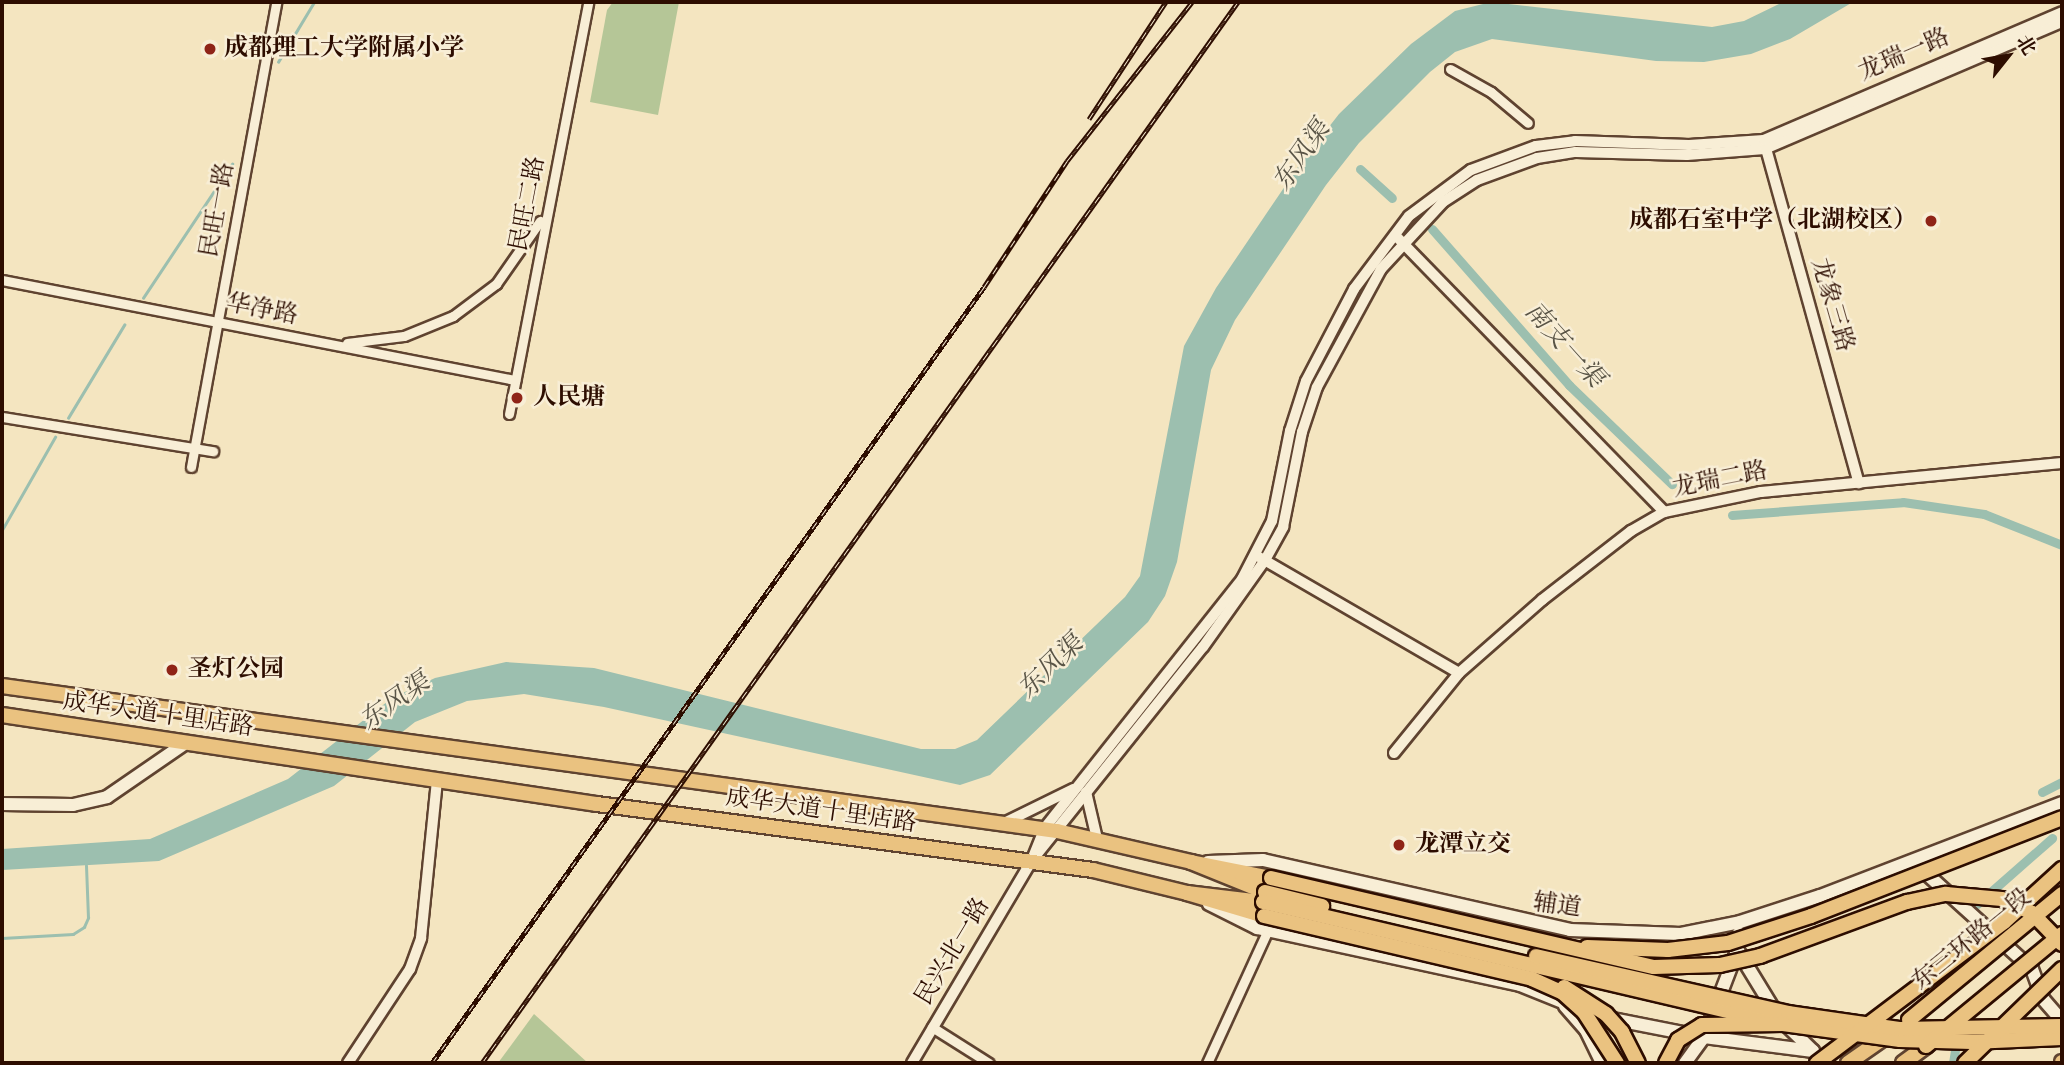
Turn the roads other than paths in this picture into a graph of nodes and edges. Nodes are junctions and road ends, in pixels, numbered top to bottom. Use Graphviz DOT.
graph roads {
  1 [pos="276,2"];
  2 [pos="588,2"];
  3 [pos="2062,12"];
  4 [pos="2062,22"];
  5 [pos="1450,69"];
  6 [pos="1528,123"];
  7 [pos="1765,144"];
  8 [pos="545,212"];
  9 [pos="1392,234"];
  10 [pos="1402,242"];
  11 [pos="2,280"];
  12 [pos="218,321"];
  13 [pos="328,343"];
  14 [pos="515,380"];
  15 [pos="509,414"];
  16 [pos="2,417"];
  17 [pos="195,448"];
  18 [pos="213,451"];
  19 [pos="2062,463"];
  20 [pos="191,467"];
  21 [pos="1859,483"];
  22 [pos="1664,512"];
  23 [pos="1260,558"];
  24 [pos="1459,673"];
  25 [pos="2,685"];
  26 [pos="2,715"];
  27 [pos="187,742"];
  28 [pos="1394,753"];
  29 [pos="437,780"];
  30 [pos="1082,789"];
  31 [pos="2062,803"];
  32 [pos="2,804"];
  33 [pos="2062,818"];
  34 [pos="1002,824"];
  35 [pos="1050,830"];
  36 [pos="1097,839"];
  37 [pos="1031,862"];
  38 [pos="1191,862"];
  39 [pos="1913,862"];
  40 [pos="2062,869"];
  41 [pos="2062,892"];
  42 [pos="2036,895"];
  43 [pos="1265,910"];
  44 [pos="1740,922"];
  45 [pos="2062,934"];
  46 [pos="2062,944"];
  47 [pos="1559,947"];
  48 [pos="1737,951"];
  49 [pos="2032,969"];
  50 [pos="2062,971"];
  51 [pos="1532,979"];
  52 [pos="1562,1003"];
  53 [pos="2062,1023"];
  54 [pos="1783,1024"];
  55 [pos="932,1027"];
  56 [pos="1704,1037"];
  57 [pos="2062,1038"];
  58 [pos="1815,1057"];
  59 [pos="348,1063"];
  60 [pos="912,1063"];
  61 [pos="989,1063"];
  62 [pos="1207,1063"];
  63 [pos="1602,1063"];
  64 [pos="1618,1063"];
  65 [pos="1637,1063"];
  66 [pos="1666,1063"];
  67 [pos="1685,1063"];
  68 [pos="1825,1063"];
  69 [pos="1847,1063"];
  70 [pos="1903,1063"];
  71 [pos="1965,1063"];
  1 -- 12 [label="street, 民旺一路"];
  2 -- 8 [label="street, 民旺二路"];
  3 -- 7 [label="street, 龙瑞一路"];
  4 -- 7 [label="street, 龙瑞一路"];
  5 -- 6 [label="street"];
  7 -- 9 [label="street"];
  7 -- 10 [label="street"];
  7 -- 21 [label="street, 龙象三路"];
  8 -- 13 [label="street"];
  8 -- 14 [label="street, 民旺二路"];
  9 -- 10 [label="street"];
  9 -- 23 [label="street"];
  10 -- 22 [label="street"];
  10 -- 23 [label="street"];
  11 -- 12 [label="street, 华净路"];
  12 -- 13 [label="street, 华净路"];
  12 -- 17 [label="street, 民旺一路"];
  13 -- 14 [label="street, 华净路"];
  14 -- 15 [label="street, 民旺二路"];
  16 -- 17 [label="street"];
  17 -- 18 [label="street"];
  17 -- 20 [label="street, 民旺一路"];
  19 -- 21 [label="street, 龙瑞二路"];
  21 -- 22 [label="street, 龙瑞二路"];
  22 -- 24 [label="street, 龙瑞二路"];
  23 -- 24 [label="street"];
  23 -- 30 [label="street, 民兴北一路"];
  24 -- 28 [label="street, 龙瑞二路"];
  25 -- 34 [label="main road, 成华大道十里店路"];
  26 -- 27 [label="main road, 成华大道十里店路"];
  27 -- 29 [label="main road, 成华大道十里店路"];
  27 -- 32 [label="main road"];
  29 -- 37 [label="main road, 成华大道十里店路"];
  29 -- 59 [label="street"];
  30 -- 34 [label="street"];
  30 -- 35 [label="street, 民兴北一路"];
  30 -- 36 [label="street"];
  31 -- 39 [label="main road, 辅道"];
  33 -- 47 [label="main road, bridge"];
  34 -- 35 [label="main road, 成华大道十里店路"];
  35 -- 36 [label="main road, 成华大道十里店路"];
  35 -- 37 [label="street, 民兴北一路"];
  36 -- 38 [label="main road, 成华大道十里店路"];
  37 -- 43 [label="main road, 成华大道十里店路"];
  37 -- 55 [label="street, 民兴北一路"];
  38 -- 43 [label="main road, 成华大道十里店路"];
  38 -- 44 [label="main road, 辅道"];
  38 -- 47 [label="main road, bridge"];
  39 -- 44 [label="main road, 辅道"];
  39 -- 49 [label="main road"];
  40 -- 42 [label="main road, bridge"];
  41 -- 42 [label="main road"];
  41 -- 69 [label="main road, 东三环路一段, bridge"];
  42 -- 58 [label="main road, bridge"];
  43 -- 51 [label="main road, bridge"];
  43 -- 52 [label="main road"];
  43 -- 53 [label="main road, bridge"];
  43 -- 54 [label="main road, bridge"];
  43 -- 62 [label="street"];
  44 -- 48 [label="main road"];
  45 -- 70 [label="main road, bridge"];
  46 -- 47 [label="main road, bridge"];
  48 -- 56 [label="main road"];
  48 -- 58 [label="main road"];
  49 -- 50 [label="main road"];
  49 -- 53 [label="main road"];
  50 -- 71 [label="main road, bridge"];
  51 -- 64 [label="main road, bridge"];
  51 -- 65 [label="main road, bridge"];
  52 -- 56 [label="main road"];
  52 -- 63 [label="main road"];
  54 -- 57 [label="main road, bridge"];
  54 -- 66 [label="main road, bridge"];
  55 -- 60 [label="street, 民兴北一路"];
  55 -- 61 [label="street"];
  56 -- 58 [label="main road"];
  56 -- 67 [label="main road"];
  58 -- 68 [label="main road"];
}
